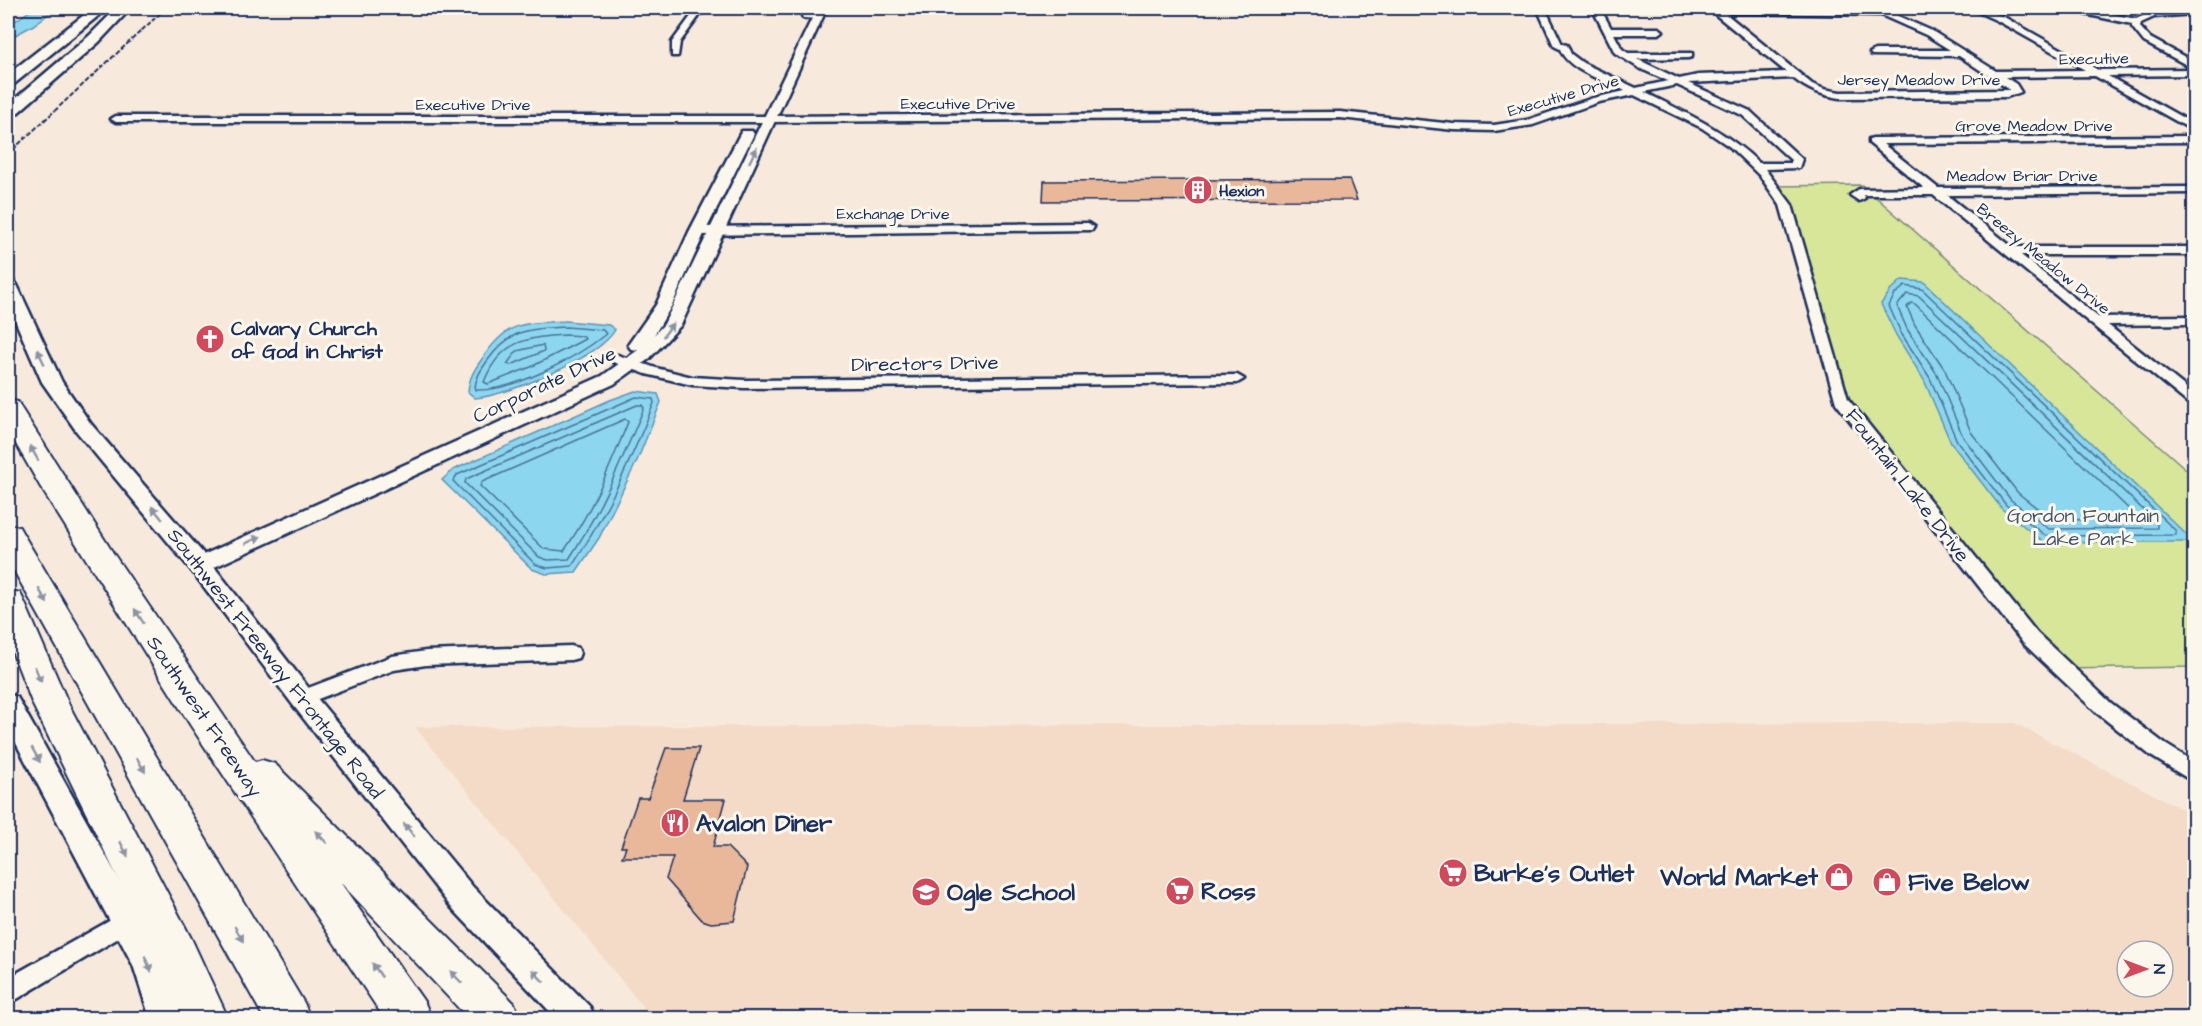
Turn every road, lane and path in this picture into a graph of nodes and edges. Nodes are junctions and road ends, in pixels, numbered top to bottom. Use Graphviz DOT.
graph roads {
  1 [pos="83,8"];
  2 [pos="101,8"];
  3 [pos="119,8"];
  4 [pos="124,8"];
  5 [pos="701,8"];
  6 [pos="1542,8"];
  7 [pos="1596,8"];
  8 [pos="1973,8"];
  9 [pos="1986,8"];
  10 [pos="1778,9"];
  11 [pos="2182,11"];
  12 [pos="2194,11"];
  13 [pos="814,12"];
  14 [pos="2087,12"];
  15 [pos="2194,16"];
  16 [pos="2001,19"];
  17 [pos="2137,22"];
  18 [pos="1548,23"];
  19 [pos="1560,23"];
  20 [pos="1608,31"];
  21 [pos="1659,31"];
  22 [pos="1875,53"];
  23 [pos="1960,53"];
  24 [pos="675,54"];
  25 [pos="1626,56"];
  26 [pos="1689,56"];
  27 [pos="8,63"];
  28 [pos="2194,66"];
  29 [pos="2194,72"];
  30 [pos="2098,73"];
  31 [pos="1994,74"];
  32 [pos="1794,75"];
  33 [pos="8,81"];
  34 [pos="1681,82"];
  35 [pos="1632,92"];
  36 [pos="8,95"];
  37 [pos="8,113"];
  38 [pos="116,119"];
  39 [pos="762,119"];
  40 [pos="2194,128"];
  41 [pos="2194,140"];
  42 [pos="1873,141"];
  43 [pos="1756,166"];
  44 [pos="2194,190"];
  45 [pos="1936,192"];
  46 [pos="1859,198"];
  47 [pos="1088,227"];
  48 [pos="698,231"];
  49 [pos="716,231"];
  50 [pos="2010,251"];
  51 [pos="2194,251"];
  52 [pos="8,285"];
  53 [pos="2194,320"];
  54 [pos="2096,321"];
  55 [pos="626,362"];
  56 [pos="1237,379"];
  57 [pos="2194,401"];
  58 [pos="12,415"];
  59 [pos="10,545"];
  60 [pos="195,559"];
  61 [pos="8,601"];
  62 [pos="571,653"];
  63 [pos="302,698"];
  64 [pos="8,704"];
  65 [pos="203,714"];
  66 [pos="2194,772"];
  67 [pos="127,921"];
  68 [pos="8,991"];
  69 [pos="167,1018"];
  70 [pos="206,1018"];
  71 [pos="288,1018"];
  72 [pos="409,1018"];
  73 [pos="498,1018"];
  74 [pos="578,1018"];
  1 -- 27 [label="highway"];
  2 -- 33 [label="highway"];
  3 -- 36 [label="highway"];
  4 -- 37 [label="highway"];
  5 -- 24 [label="street"];
  6 -- 18 [label="street, Fountain Lake Drive"];
  7 -- 20 [label="street"];
  8 -- 16 [label="street"];
  9 -- 16 [label="street"];
  10 -- 23 [label="street"];
  10 -- 32 [label="street"];
  11 -- 12 [label="street"];
  11 -- 15 [label="street"];
  11 -- 17 [label="street"];
  13 -- 39 [label="street, Corporate Drive"];
  14 -- 17 [label="street"];
  16 -- 30 [label="street"];
  17 -- 28 [label="street"];
  18 -- 19 [label="street"];
  18 -- 35 [label="street, Fountain Lake Drive"];
  20 -- 21 [label="street"];
  20 -- 25 [label="street"];
  22 -- 23 [label="street"];
  23 -- 31 [label="street"];
  25 -- 26 [label="street"];
  25 -- 34 [label="street"];
  29 -- 30 [label="street, Executive"];
  30 -- 31 [label="street, Executive"];
  30 -- 40 [label="street"];
  31 -- 32 [label="street, Jersey Meadow Drive"];
  32 -- 34 [label="street, Executive Drive"];
  34 -- 35 [label="street, Executive Drive"];
  34 -- 43 [label="street"];
  35 -- 39 [label="street, Executive Drive"];
  35 -- 43 [label="street, Fountain Lake Drive"];
  38 -- 39 [label="street, Executive Drive"];
  39 -- 48 [label="street, Corporate Drive"];
  49 -- 39 [label="street, Corporate Drive, one-way"];
  41 -- 42 [label="street, Grove Meadow Drive"];
  42 -- 45 [label="street, Breezy Meadow Drive"];
  43 -- 66 [label="street, Fountain Lake Drive"];
  44 -- 45 [label="street, Meadow Briar Drive"];
  45 -- 46 [label="street, Meadow Briar Drive"];
  45 -- 50 [label="street, Breezy Meadow Drive"];
  47 -- 49 [label="street, Exchange Drive"];
  48 -- 49 [label="street, Exchange Drive"];
  48 -- 55 [label="street, Corporate Drive"];
  55 -- 49 [label="street, Corporate Drive, one-way"];
  50 -- 51 [label="street"];
  50 -- 54 [label="street, Breezy Meadow Drive"];
  60 -- 52 [label="main road, Southwest Freeway Frontage Road, one-way"];
  53 -- 54 [label="street"];
  54 -- 57 [label="street, Breezy Meadow Drive"];
  55 -- 56 [label="street, Directors Drive"];
  55 -- 60 [label="street, Corporate Drive"];
  65 -- 58 [label="highway, Southwest Freeway, one-way"];
  59 -- 71 [label="highway, one-way"];
  60 -- 63 [label="main road, Southwest Freeway Frontage Road"];
  61 -- 70 [label="highway, one-way"];
  62 -- 63 [label="street"];
  74 -- 63 [label="main road, Southwest Freeway Frontage Road, one-way"];
  64 -- 67 [label="main road, one-way"];
  72 -- 65 [label="highway, Southwest Freeway, one-way"];
  73 -- 65 [label="highway, one-way"];
  67 -- 68 [label="street"];
  67 -- 69 [label="main road, one-way"];
}
